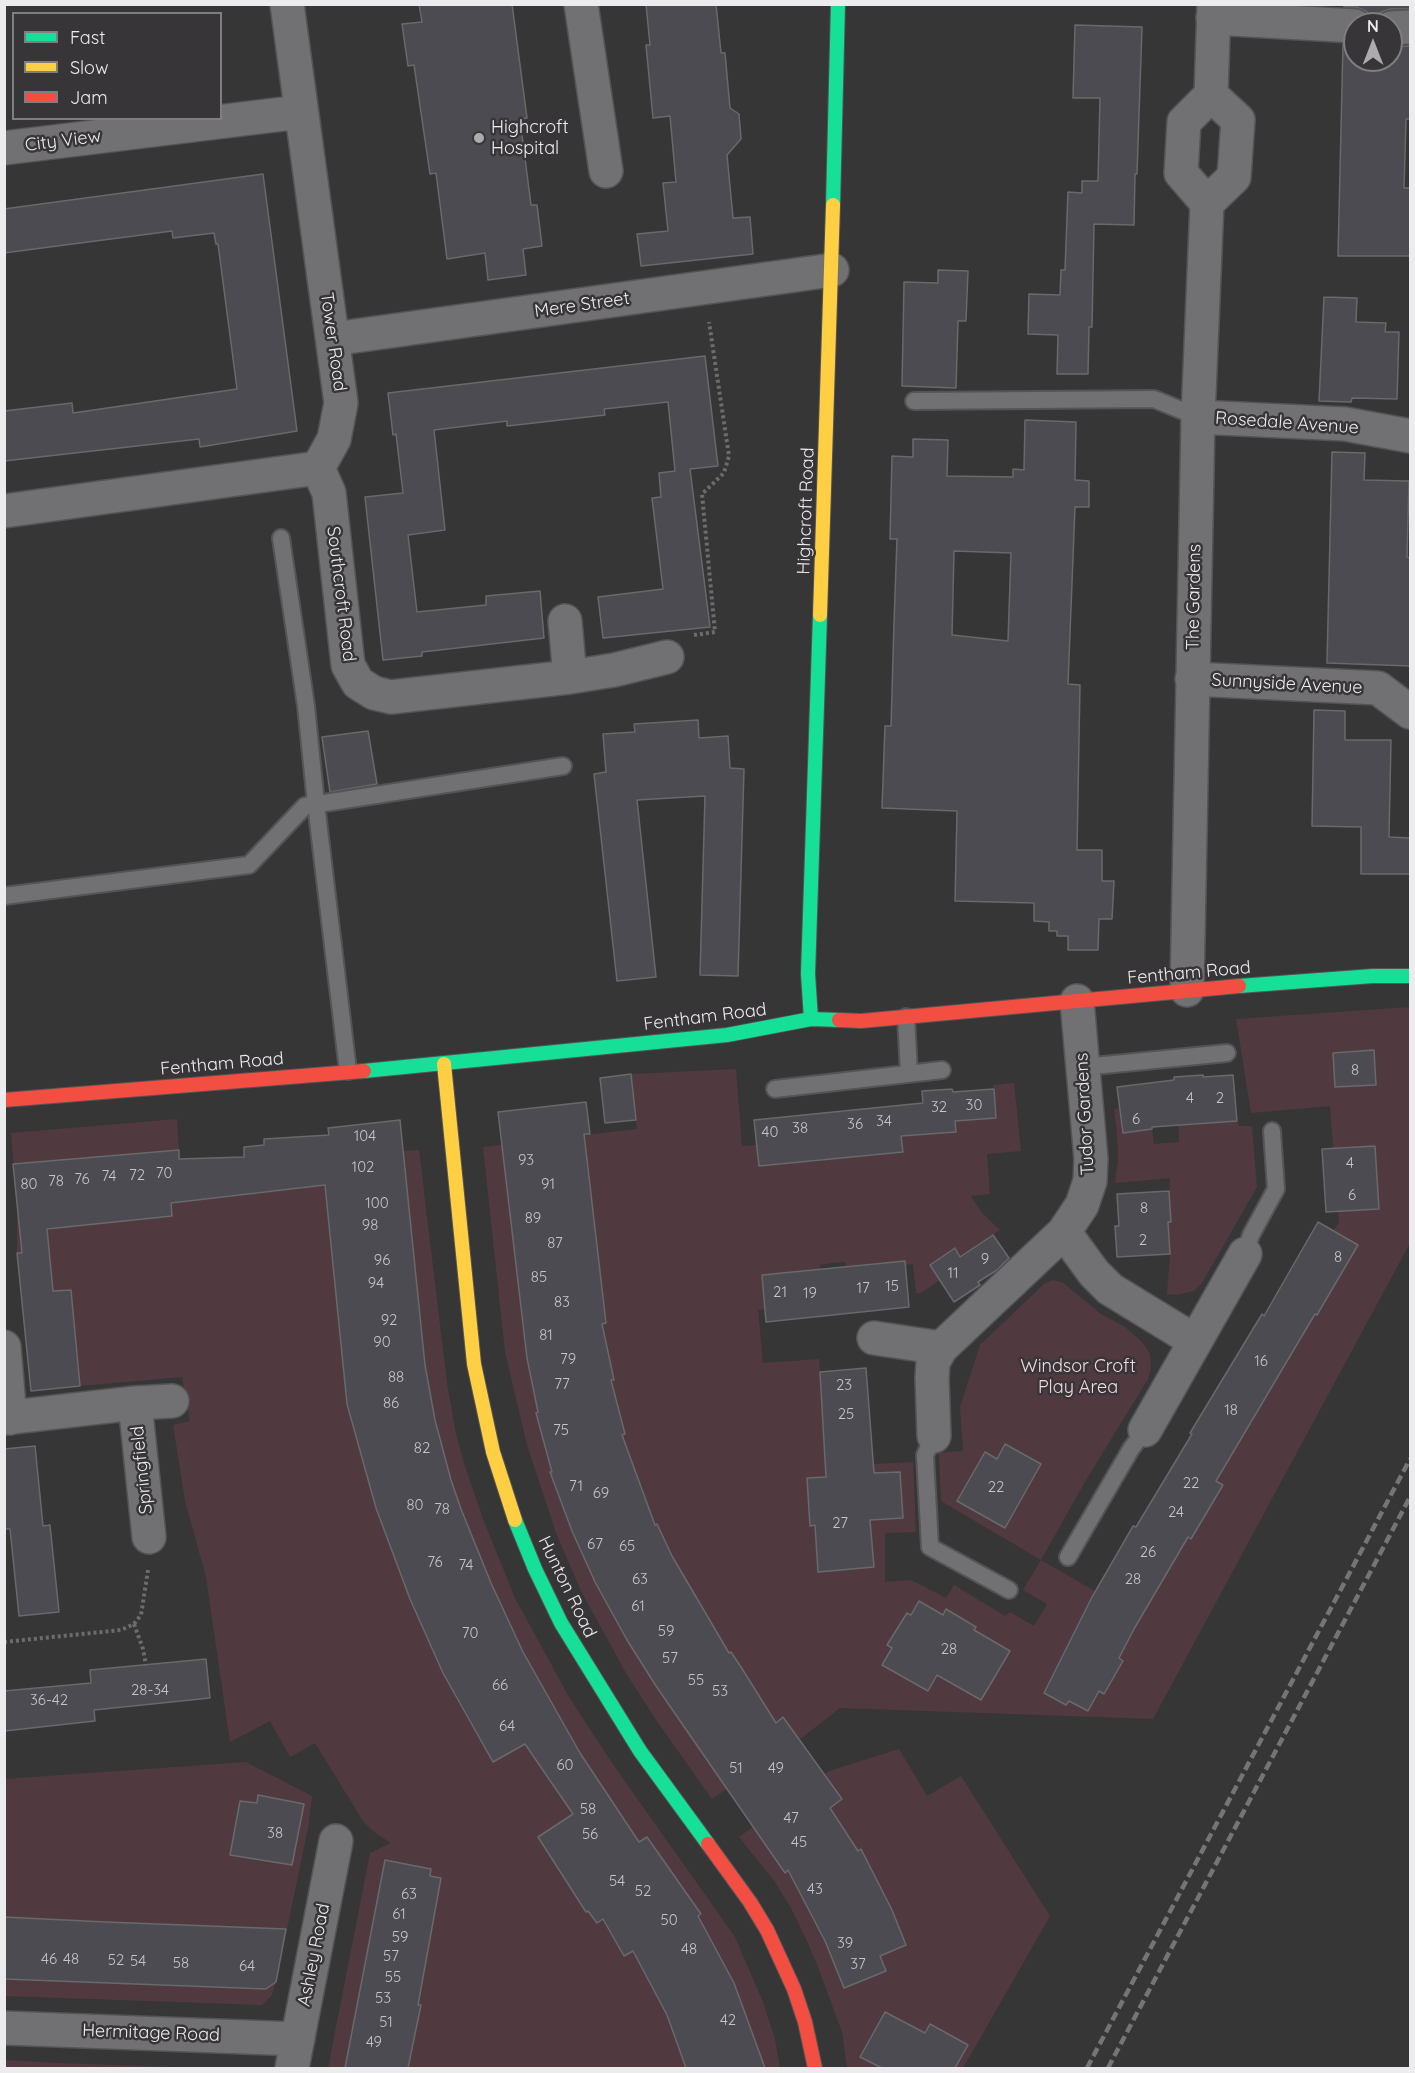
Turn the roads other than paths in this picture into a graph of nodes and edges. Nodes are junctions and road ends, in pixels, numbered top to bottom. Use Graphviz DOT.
graph roads {
  1 [pos="287,4"];
  2 [pos="581,4"];
  3 [pos="838,4"];
  4 [pos="1213,11"];
  5 [pos="1343,25"];
  6 [pos="1211,95"];
  7 [pos="300,112"];
  8 [pos="4,148"];
  9 [pos="606,171"];
  10 [pos="1207,203"];
  11 [pos="832,270"];
  12 [pos="333,339"];
  13 [pos="914,401"];
  14 [pos="1198,417"];
  15 [pos="1410,436"];
  16 [pos="318,468"];
  17 [pos="4,511"];
  18 [pos="281,538"];
  19 [pos="566,621"];
  20 [pos="667,657"];
  21 [pos="570,676"];
  22 [pos="1192,680"];
  23 [pos="1410,712"];
  24 [pos="563,766"];
  25 [pos="316,804"];
  26 [pos="4,896"];
  27 [pos="1410,976"];
  28 [pos="1187,990"];
  29 [pos="1077,1001"];
  30 [pos="906,1017"];
  31 [pos="811,1019"];
  32 [pos="1227,1053"];
  33 [pos="444,1064"];
  34 [pos="1083,1067"];
  35 [pos="942,1070"];
  36 [pos="348,1071"];
  37 [pos="909,1074"];
  38 [pos="775,1089"];
  39 [pos="4,1100"];
  40 [pos="1272,1131"];
  41 [pos="1064,1232"];
  42 [pos="1245,1254"];
  43 [pos="874,1338"];
  44 [pos="1196,1341"];
  45 [pos="4,1347"];
  46 [pos="940,1348"];
  47 [pos="172,1401"];
  48 [pos="135,1403"];
  49 [pos="7,1418"];
  50 [pos="1145,1430"];
  51 [pos="934,1436"];
  52 [pos="148,1537"];
  53 [pos="1068,1557"];
  54 [pos="1009,1590"];
  55 [pos="336,1841"];
  56 [pos="4,2028"];
  57 [pos="295,2054"];
  58 [pos="815,2068"];
  1 -- 7 [label="street, Tower Road"];
  2 -- 9 [label="street"];
  3 -- 11 [label="street, Highcroft Road"];
  4 -- 5 [label="street"];
  4 -- 6 [label="street"];
  6 -- 10 [label="street"];
  6 -- 10 [label="street"];
  7 -- 8 [label="street, City View"];
  7 -- 12 [label="street, Tower Road"];
  10 -- 14 [label="street, The Gardens"];
  11 -- 12 [label="street, Mere Street"];
  11 -- 31 [label="street, Highcroft Road"];
  12 -- 16 [label="street, Tower Road"];
  13 -- 14 [label="lane"];
  14 -- 15 [label="street, Rosedale Avenue"];
  14 -- 22 [label="street, The Gardens"];
  16 -- 17 [label="street"];
  16 -- 21 [label="street, Southcroft Road"];
  18 -- 25 [label="lane"];
  19 -- 21 [label="street"];
  20 -- 21 [label="street, Southcroft Road"];
  22 -- 23 [label="street, Sunnyside Avenue"];
  22 -- 28 [label="street, The Gardens"];
  24 -- 25 [label="lane"];
  25 -- 26 [label="lane"];
  25 -- 36 [label="lane"];
  27 -- 28 [label="street, Fentham Road"];
  28 -- 29 [label="street, Fentham Road"];
  29 -- 30 [label="street, Fentham Road"];
  29 -- 34 [label="street, Tudor Gardens"];
  30 -- 31 [label="street, Fentham Road"];
  30 -- 37 [label="lane"];
  31 -- 33 [label="street, Fentham Road"];
  32 -- 34 [label="lane"];
  33 -- 36 [label="street, Fentham Road"];
  33 -- 58 [label="street, Hunton Road"];
  34 -- 41 [label="street, Tudor Gardens"];
  35 -- 37 [label="lane"];
  36 -- 39 [label="street, Fentham Road"];
  37 -- 38 [label="lane"];
  40 -- 42 [label="lane"];
  41 -- 44 [label="street"];
  41 -- 46 [label="street, Tudor Gardens"];
  42 -- 44 [label="street"];
  43 -- 46 [label="street"];
  44 -- 50 [label="street"];
  45 -- 49 [label="street, Springfield"];
  46 -- 51 [label="street"];
  47 -- 48 [label="street, Springfield"];
  48 -- 49 [label="street, Springfield"];
  48 -- 52 [label="street, Springfield"];
  50 -- 53 [label="lane"];
  51 -- 54 [label="lane"];
  55 -- 57 [label="street, Ashley Road"];
  56 -- 57 [label="street, Hermitage Road"];
}
